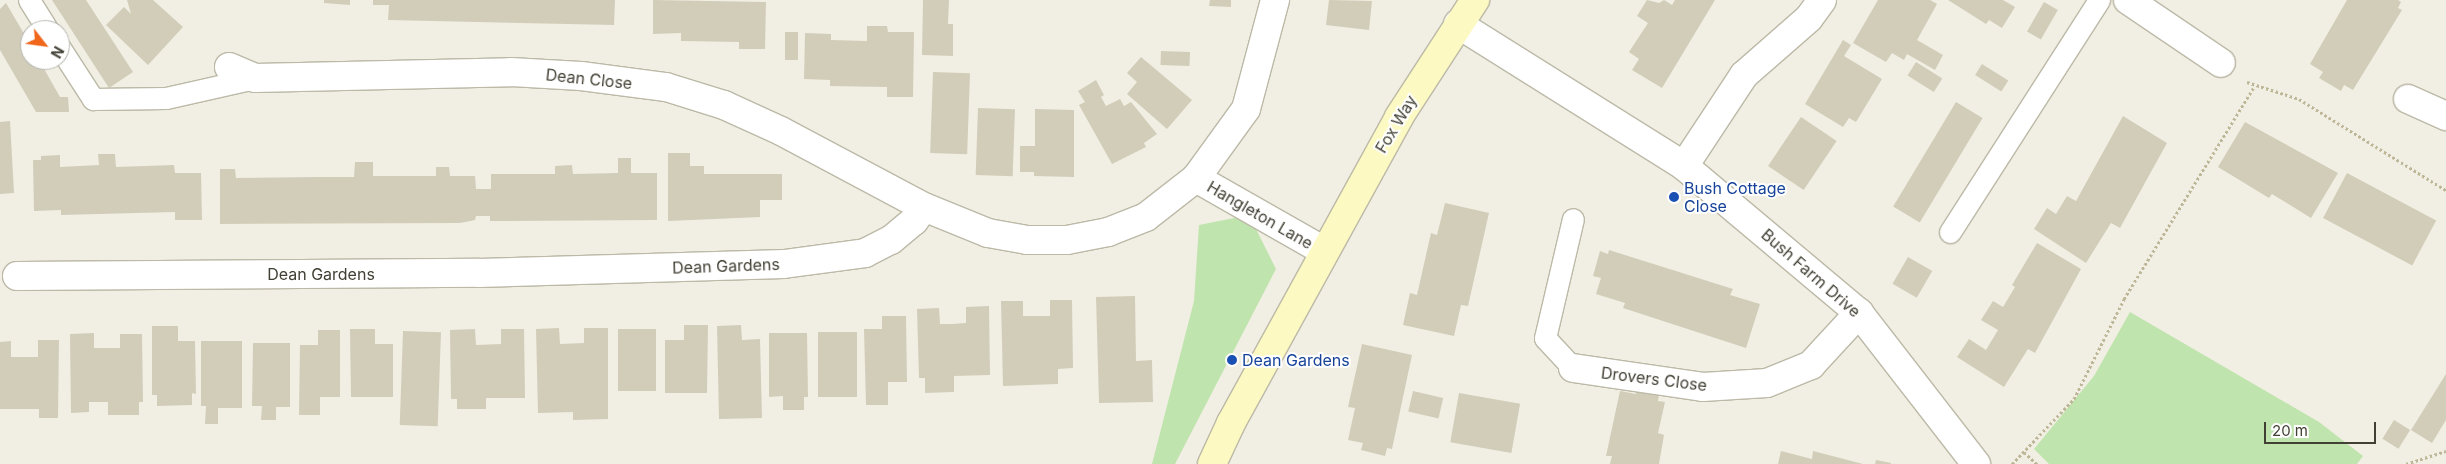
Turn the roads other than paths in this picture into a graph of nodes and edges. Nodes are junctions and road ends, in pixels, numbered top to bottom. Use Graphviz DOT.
graph roads {
  1 [pos="29,0"];
  2 [pos="1275,0"];
  3 [pos="1475,0"];
  4 [pos="1822,0"];
  5 [pos="2099,0"];
  6 [pos="2128,0"];
  7 [pos="42,20"];
  8 [pos="1458,24"];
  9 [pos="70,63"];
  10 [pos="2221,63"];
  11 [pos="229,67"];
  12 [pos="255,78"];
  13 [pos="2408,99"];
  14 [pos="2446,116"];
  15 [pos="1684,166"];
  16 [pos="1196,178"];
  17 [pos="924,207"];
  18 [pos="1573,219"];
  19 [pos="1950,232"];
  20 [pos="1324,251"];
  21 [pos="17,276"];
  22 [pos="1859,313"];
  23 [pos="1573,368"];
  24 [pos="1212,464"];
  25 [pos="1976,464"];
  1 -- 7 [label="lane"];
  2 -- 16 [label="street"];
  3 -- 8 [label="street, Fox Way"];
  4 -- 15 [label="street"];
  5 -- 19 [label="lane"];
  6 -- 10 [label="street"];
  8 -- 15 [label="street, Bush Farm Drive"];
  8 -- 20 [label="street, Fox Way"];
  9 -- 12 [label="lane"];
  11 -- 12 [label="street, Dean Close"];
  12 -- 17 [label="street, Dean Close"];
  13 -- 14 [label="street"];
  15 -- 22 [label="street, Bush Farm Drive"];
  16 -- 17 [label="street"];
  16 -- 20 [label="street, Hangleton Lane"];
  17 -- 21 [label="street, Dean Gardens"];
  18 -- 23 [label="lane"];
  20 -- 24 [label="street, Hangleton Lane"];
  22 -- 23 [label="street, Drovers Close"];
  22 -- 25 [label="street, Bush Farm Drive"];
}
